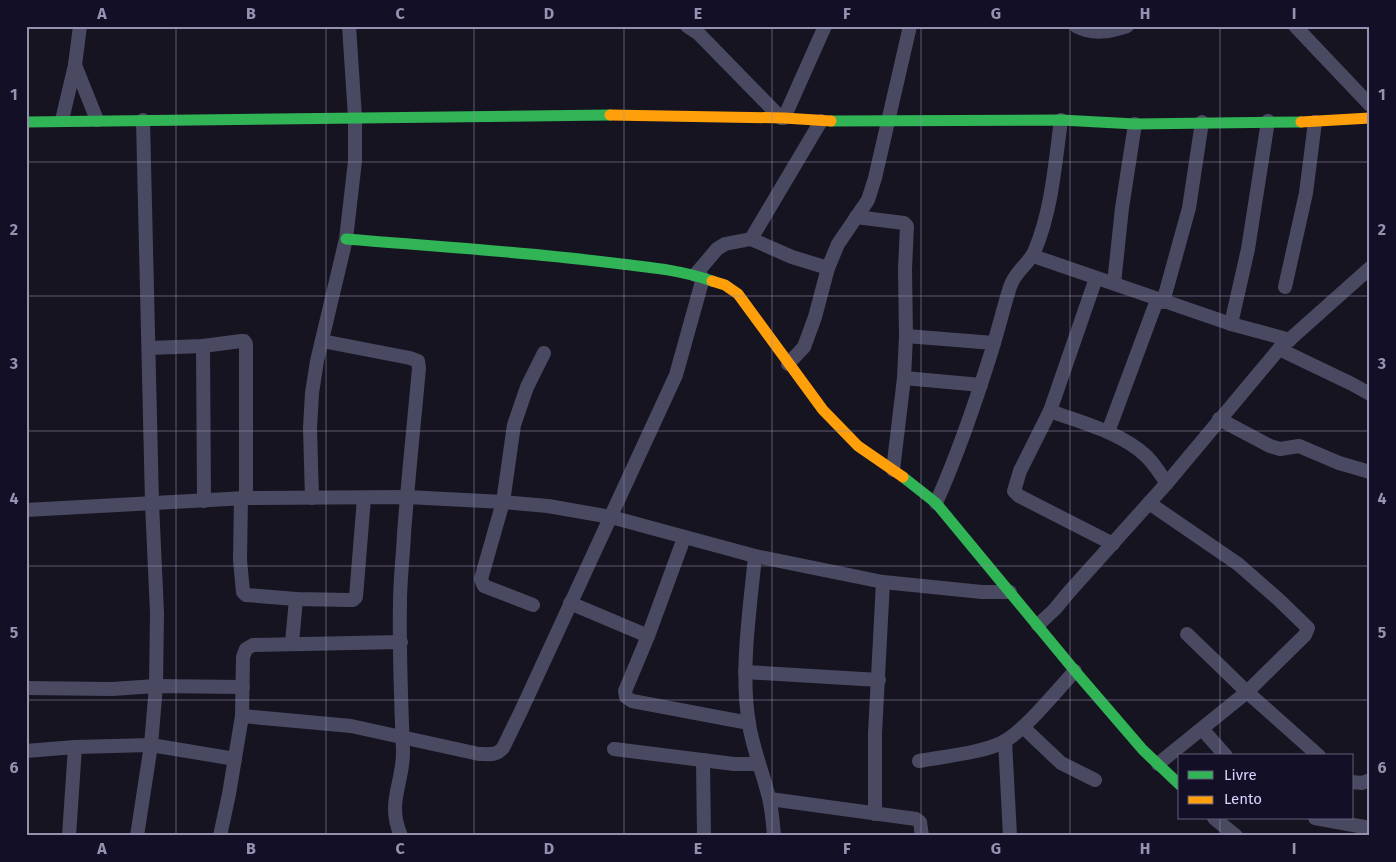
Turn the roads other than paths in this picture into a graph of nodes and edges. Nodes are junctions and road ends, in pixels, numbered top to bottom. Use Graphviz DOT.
graph roads {
  1 [pos="80,26"];
  2 [pos="349,26"];
  3 [pos="687,26"];
  4 [pos="910,26"];
  5 [pos="1076,26"];
  6 [pos="1127,26"];
  7 [pos="1295,26"];
  8 [pos="821,28"];
  9 [pos="75,66"];
  10 [pos="1370,105"];
  11 [pos="355,117"];
  12 [pos="783,118"];
  13 [pos="1370,118"];
  14 [pos="62,120"];
  15 [pos="97,120"];
  16 [pos="143,120"];
  17 [pos="1061,120"];
  18 [pos="821,121"];
  19 [pos="887,121"];
  20 [pos="1268,121"];
  21 [pos="26,122"];
  22 [pos="1202,122"];
  23 [pos="1315,122"];
  24 [pos="1135,124"];
  25 [pos="856,217"];
  26 [pos="346,239"];
  27 [pos="751,239"];
  28 [pos="1033,256"];
  29 [pos="828,268"];
  30 [pos="1370,268"];
  31 [pos="699,276"];
  32 [pos="1096,278"];
  33 [pos="1114,283"];
  34 [pos="1285,287"];
  35 [pos="1160,301"];
  36 [pos="1231,324"];
  37 [pos="906,336"];
  38 [pos="322,341"];
  39 [pos="994,343"];
  40 [pos="1285,344"];
  41 [pos="204,346"];
  42 [pos="149,348"];
  43 [pos="544,353"];
  44 [pos="788,364"];
  45 [pos="904,378"];
  46 [pos="980,385"];
  47 [pos="1370,394"];
  48 [pos="1050,412"];
  49 [pos="1219,419"];
  50 [pos="1108,432"];
  51 [pos="893,470"];
  52 [pos="1370,472"];
  53 [pos="1167,483"];
  54 [pos="407,497"];
  55 [pos="244,498"];
  56 [pos="312,498"];
  57 [pos="364,498"];
  58 [pos="204,501"];
  59 [pos="503,502"];
  60 [pos="152,503"];
  61 [pos="936,503"];
  62 [pos="1149,503"];
  63 [pos="26,510"];
  64 [pos="610,517"];
  65 [pos="684,538"];
  66 [pos="1113,544"];
  67 [pos="755,556"];
  68 [pos="883,582"];
  69 [pos="1010,592"];
  70 [pos="296,599"];
  71 [pos="570,604"];
  72 [pos="533,605"];
  73 [pos="1038,625"];
  74 [pos="1187,634"];
  75 [pos="648,636"];
  76 [pos="401,642"];
  77 [pos="292,644"];
  78 [pos="1075,671"];
  79 [pos="745,672"];
  80 [pos="878,680"];
  81 [pos="156,686"];
  82 [pos="242,686"];
  83 [pos="26,688"];
  84 [pos="1247,692"];
  85 [pos="242,716"];
  86 [pos="749,723"];
  87 [pos="1023,727"];
  88 [pos="1202,729"];
  89 [pos="401,736"];
  90 [pos="1005,741"];
  91 [pos="151,746"];
  92 [pos="75,747"];
  93 [pos="614,749"];
  94 [pos="26,751"];
  95 [pos="1224,754"];
  96 [pos="1317,754"];
  97 [pos="235,759"];
  98 [pos="703,760"];
  99 [pos="920,762"];
  100 [pos="758,764"];
  101 [pos="1158,764"];
  102 [pos="1094,780"];
  103 [pos="1370,780"];
  104 [pos="1354,782"];
  105 [pos="1178,784"];
  106 [pos="770,799"];
  107 [pos="874,814"];
  108 [pos="1216,820"];
  109 [pos="1326,820"];
  110 [pos="1370,828"];
  111 [pos="69,836"];
  112 [pos="137,836"];
  113 [pos="220,836"];
  114 [pos="401,836"];
  115 [pos="704,836"];
  116 [pos="774,836"];
  117 [pos="922,836"];
  118 [pos="1010,836"];
  119 [pos="1236,836"];
  1 -- 9 [label="street"];
  2 -- 11 [label="street"];
  3 -- 12 [label="street"];
  4 -- 19 [label="street"];
  5 -- 6 [label="street"];
  7 -- 10 [label="street"];
  8 -- 12 [label="street"];
  9 -- 14 [label="street"];
  9 -- 15 [label="street"];
  11 -- 12 [label="street"];
  11 -- 16 [label="street"];
  11 -- 26 [label="street"];
  12 -- 18 [label="street"];
  13 -- 23 [label="street"];
  14 -- 15 [label="street"];
  14 -- 21 [label="street"];
  15 -- 16 [label="street"];
  16 -- 42 [label="street"];
  17 -- 19 [label="street"];
  17 -- 24 [label="street"];
  17 -- 28 [label="street"];
  18 -- 19 [label="street"];
  18 -- 27 [label="street"];
  19 -- 25 [label="street"];
  20 -- 22 [label="street"];
  20 -- 23 [label="street"];
  20 -- 36 [label="street"];
  22 -- 24 [label="street"];
  22 -- 35 [label="street"];
  23 -- 34 [label="street"];
  24 -- 33 [label="street"];
  25 -- 29 [label="street"];
  25 -- 37 [label="street"];
  26 -- 31 [label="street"];
  26 -- 38 [label="street"];
  27 -- 29 [label="street"];
  27 -- 31 [label="street"];
  28 -- 32 [label="street"];
  28 -- 39 [label="street"];
  29 -- 44 [label="street"];
  30 -- 40 [label="street"];
  31 -- 44 [label="street"];
  31 -- 64 [label="street"];
  32 -- 33 [label="street"];
  32 -- 48 [label="street"];
  33 -- 35 [label="street"];
  35 -- 36 [label="street"];
  35 -- 50 [label="street"];
  36 -- 40 [label="street"];
  37 -- 39 [label="street"];
  37 -- 45 [label="street"];
  38 -- 54 [label="street"];
  38 -- 56 [label="street"];
  39 -- 46 [label="street"];
  40 -- 47 [label="street"];
  40 -- 49 [label="street"];
  41 -- 42 [label="street"];
  41 -- 55 [label="street"];
  41 -- 58 [label="street"];
  42 -- 60 [label="street"];
  43 -- 59 [label="street"];
  44 -- 51 [label="street"];
  45 -- 46 [label="street"];
  45 -- 51 [label="street"];
  46 -- 61 [label="street"];
  48 -- 50 [label="street"];
  48 -- 66 [label="street"];
  49 -- 52 [label="street"];
  49 -- 53 [label="street"];
  50 -- 53 [label="street"];
  51 -- 61 [label="street"];
  53 -- 62 [label="street"];
  54 -- 57 [label="street"];
  54 -- 59 [label="street"];
  54 -- 76 [label="street"];
  55 -- 56 [label="street"];
  55 -- 58 [label="street"];
  55 -- 70 [label="street"];
  56 -- 57 [label="street"];
  57 -- 70 [label="street"];
  58 -- 60 [label="street"];
  59 -- 64 [label="street"];
  59 -- 72 [label="street"];
  60 -- 63 [label="street"];
  60 -- 81 [label="street"];
  61 -- 69 [label="street"];
  62 -- 66 [label="street"];
  62 -- 84 [label="street"];
  64 -- 65 [label="street"];
  64 -- 71 [label="street"];
  65 -- 67 [label="street"];
  65 -- 75 [label="street"];
  66 -- 73 [label="street"];
  67 -- 68 [label="street"];
  67 -- 79 [label="street"];
  68 -- 69 [label="street"];
  68 -- 80 [label="street"];
  69 -- 73 [label="street"];
  70 -- 77 [label="street"];
  71 -- 75 [label="street"];
  71 -- 89 [label="street"];
  73 -- 78 [label="street"];
  74 -- 84 [label="street"];
  75 -- 86 [label="street"];
  76 -- 77 [label="street"];
  76 -- 89 [label="street"];
  77 -- 82 [label="street"];
  78 -- 87 [label="street"];
  78 -- 101 [label="street"];
  79 -- 80 [label="street"];
  79 -- 86 [label="street"];
  80 -- 107 [label="street"];
  81 -- 82 [label="street"];
  81 -- 83 [label="street"];
  81 -- 91 [label="street"];
  82 -- 85 [label="street"];
  84 -- 88 [label="street"];
  84 -- 96 [label="street"];
  85 -- 89 [label="street"];
  85 -- 97 [label="street"];
  86 -- 100 [label="street"];
  87 -- 90 [label="street"];
  87 -- 102 [label="street"];
  88 -- 95 [label="street"];
  88 -- 101 [label="street"];
  89 -- 114 [label="street"];
  90 -- 99 [label="street"];
  90 -- 118 [label="street"];
  91 -- 92 [label="street"];
  91 -- 97 [label="street"];
  91 -- 112 [label="street"];
  92 -- 94 [label="street"];
  92 -- 111 [label="street"];
  93 -- 98 [label="street"];
  97 -- 113 [label="street"];
  98 -- 100 [label="street"];
  98 -- 115 [label="street"];
  100 -- 106 [label="street"];
  101 -- 105 [label="street"];
  103 -- 104 [label="street"];
  106 -- 107 [label="street"];
  106 -- 116 [label="street"];
  107 -- 117 [label="street"];
  108 -- 119 [label="street"];
  109 -- 110 [label="street"];
}
